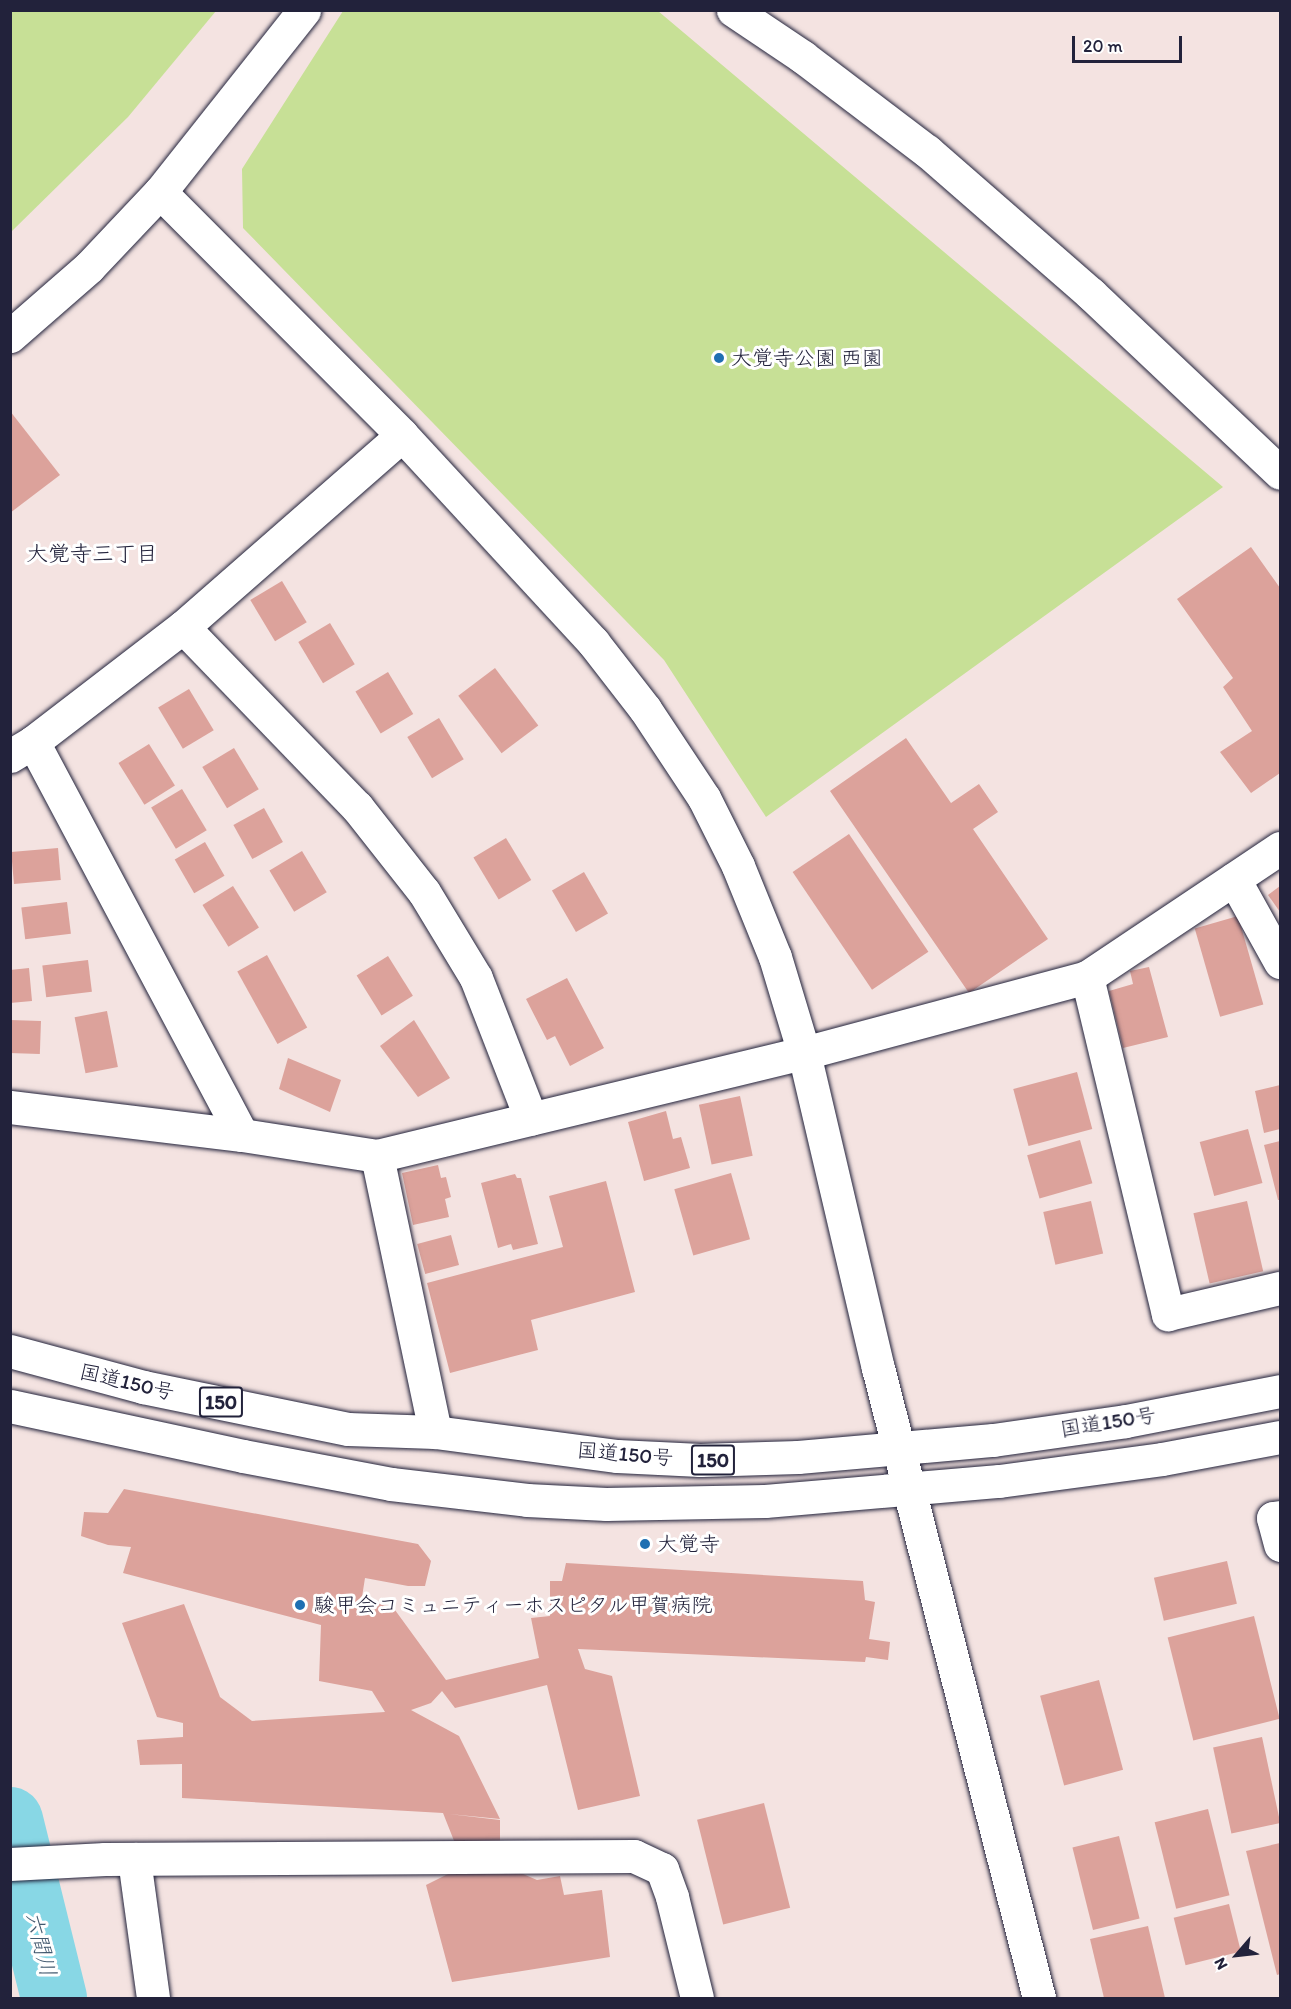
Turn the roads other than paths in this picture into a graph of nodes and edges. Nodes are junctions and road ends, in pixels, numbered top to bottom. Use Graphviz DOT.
graph roads {
  1 [pos="304,10"];
  2 [pos="734,10"];
  3 [pos="160,192"];
  4 [pos="10,336"];
  5 [pos="402,435"];
  6 [pos="1281,473"];
  7 [pos="183,627"];
  8 [pos="22,749"];
  9 [pos="1281,848"];
  10 [pos="1234,879"];
  11 [pos="1281,963"];
  12 [pos="1087,977"];
  13 [pos="804,1053"];
  14 [pos="10,1107"];
  15 [pos="531,1119"];
  16 [pos="242,1135"];
  17 [pos="377,1156"];
  18 [pos="1281,1288"];
  19 [pos="10,1351"];
  20 [pos="1281,1391"];
  21 [pos="10,1406"];
  22 [pos="435,1432"];
  23 [pos="1281,1437"];
  24 [pos="899,1449"];
  25 [pos="909,1489"];
  26 [pos="1281,1517"];
  27 [pos="1281,1545"];
  28 [pos="120,1859"];
  29 [pos="10,1864"];
  30 [pos="153,1998"];
  31 [pos="697,1998"];
  32 [pos="1039,1998"];
  1 -- 3 [label="main road"];
  2 -- 6 [label="main road"];
  3 -- 4 [label="main road"];
  3 -- 5 [label="main road"];
  5 -- 7 [label="main road"];
  5 -- 13 [label="main road"];
  7 -- 8 [label="main road"];
  7 -- 15 [label="main road"];
  8 -- 16 [label="main road"];
  9 -- 10 [label="main road"];
  10 -- 11 [label="main road"];
  10 -- 12 [label="main road"];
  12 -- 13 [label="main road"];
  12 -- 18 [label="main road"];
  13 -- 15 [label="main road"];
  13 -- 24 [label="main road"];
  14 -- 16 [label="main road"];
  15 -- 17 [label="main road"];
  16 -- 17 [label="main road"];
  17 -- 22 [label="main road"];
  19 -- 22 [label="main road, 国道150号 / 150"];
  20 -- 24 [label="main road, 国道150号 / 150"];
  21 -- 25 [label="main road, 国道150号 / 150"];
  22 -- 24 [label="main road, 国道150号 / 150"];
  23 -- 25 [label="main road, 国道150号 / 150"];
  24 -- 25 [label="main road"];
  25 -- 32 [label="main road"];
  26 -- 27 [label="main road"];
  28 -- 29 [label="main road"];
  28 -- 30 [label="main road"];
  28 -- 31 [label="main road"];
}
